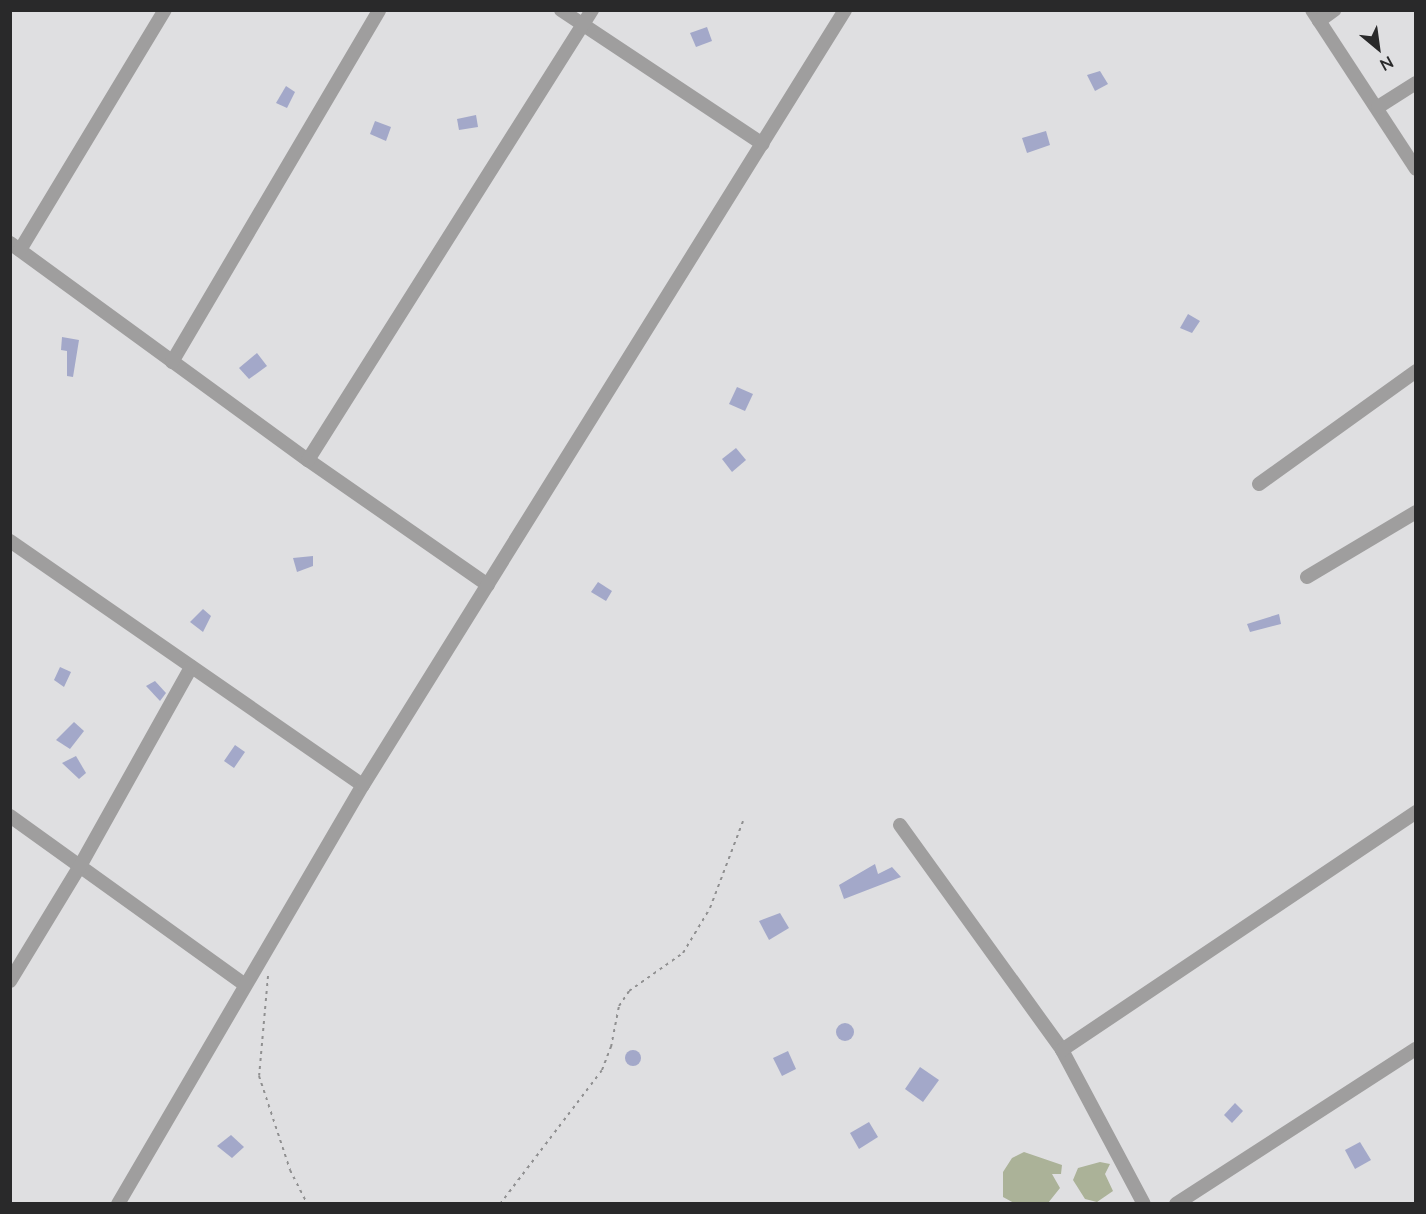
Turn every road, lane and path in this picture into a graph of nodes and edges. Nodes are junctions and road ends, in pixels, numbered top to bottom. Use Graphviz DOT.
graph roads {
  1 [pos="165,10"];
  2 [pos="379,10"];
  3 [pos="561,10"];
  4 [pos="592,10"];
  5 [pos="845,10"];
  6 [pos="1334,10"];
  7 [pos="1315,16"];
  8 [pos="584,25"];
  9 [pos="1416,83"];
  10 [pos="1378,107"];
  11 [pos="763,144"];
  12 [pos="1416,169"];
  13 [pos="15,246"];
  14 [pos="172,362"];
  15 [pos="1416,371"];
  16 [pos="308,460"];
  17 [pos="1259,484"];
  18 [pos="1416,512"];
  19 [pos="10,541"];
  20 [pos="1307,577"];
  21 [pos="488,585"];
  22 [pos="191,667"];
  23 [pos="363,786"];
  24 [pos="1416,812"];
  25 [pos="10,816"];
  26 [pos="743,821"];
  27 [pos="900,825"];
  28 [pos="81,866"];
  29 [pos="268,972"];
  30 [pos="10,981"];
  31 [pos="245,985"];
  32 [pos="1062,1050"];
  33 [pos="1416,1050"];
  34 [pos="118,1203"];
  35 [pos="307,1203"];
  36 [pos="500,1203"];
  37 [pos="1144,1203"];
  38 [pos="1176,1203"];
  1 -- 13 [label="street"];
  2 -- 14 [label="street"];
  3 -- 8 [label="street"];
  4 -- 8 [label="street"];
  5 -- 11 [label="street"];
  6 -- 7 [label="street"];
  7 -- 10 [label="street"];
  8 -- 11 [label="street"];
  8 -- 16 [label="street"];
  9 -- 10 [label="street"];
  10 -- 12 [label="street"];
  11 -- 21 [label="street"];
  13 -- 14 [label="street"];
  14 -- 16 [label="street"];
  15 -- 17 [label="street"];
  16 -- 21 [label="street"];
  18 -- 20 [label="street"];
  19 -- 22 [label="street"];
  21 -- 23 [label="street"];
  22 -- 23 [label="street"];
  22 -- 28 [label="street"];
  23 -- 31 [label="street"];
  24 -- 32 [label="street"];
  25 -- 28 [label="street"];
  26 -- 36 [label="path"];
  27 -- 32 [label="street"];
  28 -- 30 [label="street"];
  28 -- 31 [label="street"];
  29 -- 35 [label="path"];
  31 -- 34 [label="street"];
  32 -- 37 [label="street"];
  33 -- 38 [label="street"];
}
